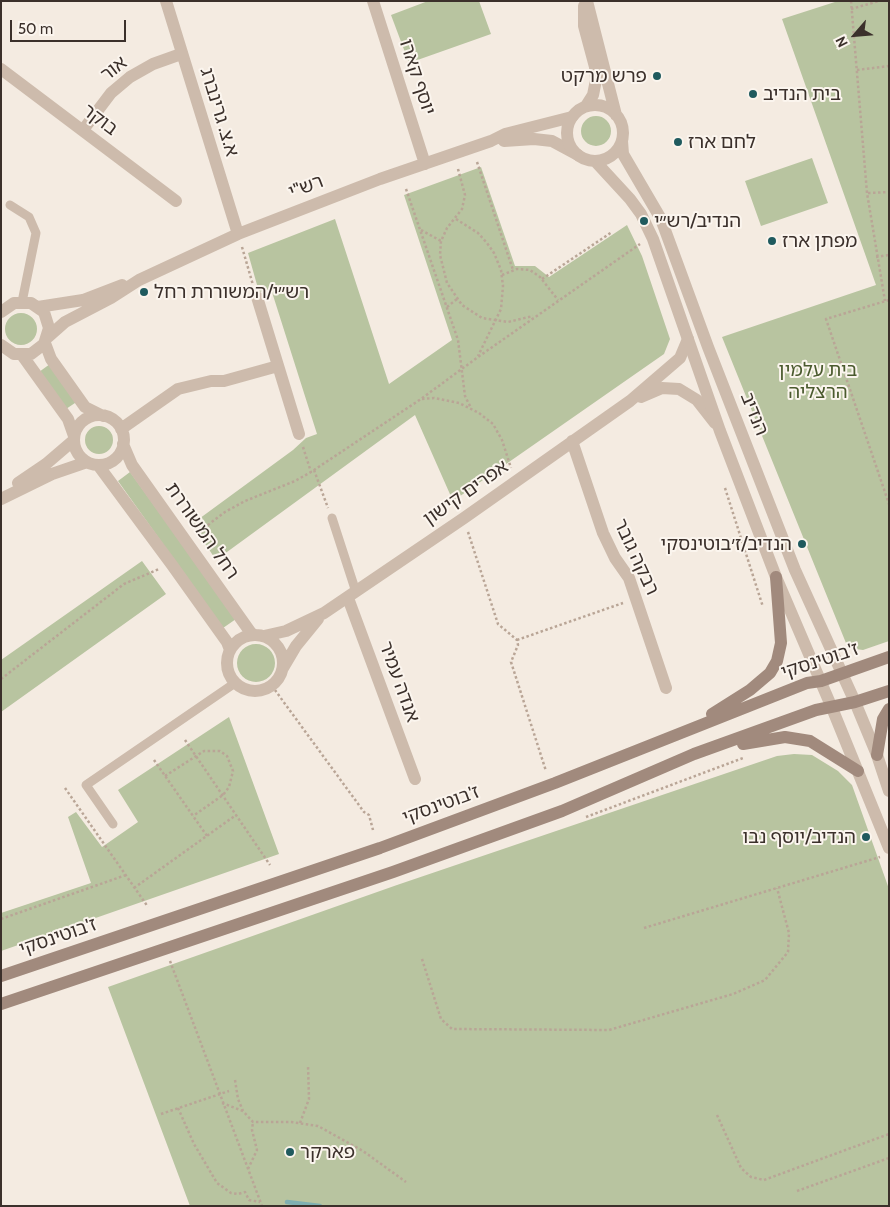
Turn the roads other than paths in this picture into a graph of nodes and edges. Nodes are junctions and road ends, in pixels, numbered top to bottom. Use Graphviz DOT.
graph roads {
  1 [pos="166,1"];
  2 [pos="373,1"];
  3 [pos="586,1"];
  4 [pos="181,54"];
  5 [pos="1,69"];
  6 [pos="586,106"];
  7 [pos="616,114"];
  8 [pos="572,117"];
  9 [pos="82,130"];
  10 [pos="491,141"];
  11 [pos="622,141"];
  12 [pos="578,154"];
  13 [pos="595,161"];
  14 [pos="425,164"];
  15 [pos="176,201"];
  16 [pos="10,205"];
  17 [pos="238,234"];
  18 [pos="139,280"];
  19 [pos="256,297"];
  20 [pos="22,302"];
  21 [pos="38,307"];
  22 [pos="1,312"];
  23 [pos="688,339"];
  24 [pos="46,340"];
  25 [pos="1,345"];
  26 [pos="22,355"];
  27 [pos="278,366"];
  28 [pos="630,402"];
  29 [pos="103,416"];
  30 [pos="120,429"];
  31 [pos="720,431"];
  32 [pos="299,434"];
  33 [pos="74,438"];
  34 [pos="572,441"];
  35 [pos="123,444"];
  36 [pos="93,464"];
  37 [pos="1,494"];
  38 [pos="1,499"];
  39 [pos="332,518"];
  40 [pos="776,577"];
  41 [pos="352,595"];
  42 [pos="324,613"];
  43 [pos="260,635"];
  44 [pos="230,650"];
  45 [pos="889,657"];
  46 [pos="283,668"];
  47 [pos="842,674"];
  48 [pos="821,681"];
  49 [pos="235,684"];
  50 [pos="666,688"];
  51 [pos="889,691"];
  52 [pos="855,702"];
  53 [pos="832,708"];
  54 [pos="889,709"];
  55 [pos="687,730"];
  56 [pos="694,754"];
  57 [pos="877,755"];
  58 [pos="858,771"];
  59 [pos="415,778"];
  60 [pos="889,791"];
  61 [pos="113,824"];
  62 [pos="889,848"];
  63 [pos="1,976"];
  64 [pos="1,1004"];
  1 -- 4 [label="street, א.צ. גרינברג"];
  2 -- 14 [label="street, יוסף קארו"];
  3 -- 6 [label="street"];
  3 -- 7 [label="street"];
  4 -- 9 [label="street, אור"];
  4 -- 17 [label="street, א.צ. גרינברג"];
  5 -- 9 [label="street, בוקר"];
  6 -- 7 [label="street"];
  6 -- 8 [label="street"];
  7 -- 11 [label="street"];
  8 -- 10 [label="street, רש\"י"];
  8 -- 12 [label="street"];
  9 -- 15 [label="street, בוקר"];
  10 -- 12 [label="street, רש\"י"];
  10 -- 14 [label="street, רש\"י"];
  11 -- 13 [label="street"];
  11 -- 47 [label="street, הנדיב"];
  12 -- 13 [label="street"];
  13 -- 23 [label="street, הנדיב"];
  14 -- 17 [label="street, רש\"י"];
  16 -- 20 [label="lane"];
  17 -- 18 [label="street, רש\"י"];
  18 -- 21 [label="street, רש\"י"];
  18 -- 24 [label="street, רש\"י"];
  19 -- 27 [label="street"];
  20 -- 21 [label="street"];
  20 -- 22 [label="street"];
  21 -- 24 [label="street"];
  23 -- 28 [label="street, אפרים קישון"];
  23 -- 31 [label="street, הנדיב"];
  24 -- 26 [label="street, רש\"י"];
  24 -- 29 [label="street"];
  25 -- 26 [label="street"];
  26 -- 33 [label="street"];
  27 -- 30 [label="street"];
  27 -- 32 [label="street"];
  28 -- 31 [label="street, אפרים קישון"];
  28 -- 34 [label="street, אפרים קישון"];
  29 -- 30 [label="street"];
  29 -- 33 [label="street"];
  30 -- 35 [label="street"];
  31 -- 40 [label="street, הנדיב"];
  33 -- 36 [label="street"];
  33 -- 37 [label="street"];
  34 -- 41 [label="street, אפרים קישון"];
  34 -- 50 [label="street, רבקה גובר"];
  35 -- 36 [label="street"];
  35 -- 43 [label="street, רחל המשוררת"];
  36 -- 38 [label="street"];
  36 -- 44 [label="street"];
  39 -- 41 [label="lane"];
  40 -- 48 [label="street, הנדיב"];
  40 -- 55 [label="main road"];
  41 -- 42 [label="street, אפרים קישון"];
  41 -- 59 [label="street, אנדה עמיר"];
  42 -- 43 [label="street, אפרים קישון"];
  42 -- 46 [label="street, אפרים קישון"];
  43 -- 44 [label="street"];
  43 -- 46 [label="street"];
  44 -- 49 [label="street"];
  45 -- 47 [label="main road, ז'בוטינסקי"];
  46 -- 49 [label="street"];
  47 -- 48 [label="main road, ז'בוטינסקי"];
  47 -- 52 [label="street, הנדיב"];
  48 -- 53 [label="street, הנדיב"];
  48 -- 55 [label="main road, ז'בוטינסקי"];
  49 -- 61 [label="lane"];
  51 -- 52 [label="main road"];
  52 -- 53 [label="main road"];
  52 -- 57 [label="street, הנדיב"];
  53 -- 56 [label="main road"];
  53 -- 58 [label="street, הנדיב"];
  54 -- 57 [label="main road"];
  55 -- 63 [label="main road, ז'בוטינסקי"];
  56 -- 58 [label="main road"];
  56 -- 64 [label="main road"];
  57 -- 60 [label="street, הנדיב"];
  58 -- 62 [label="street, הנדיב"];
}
